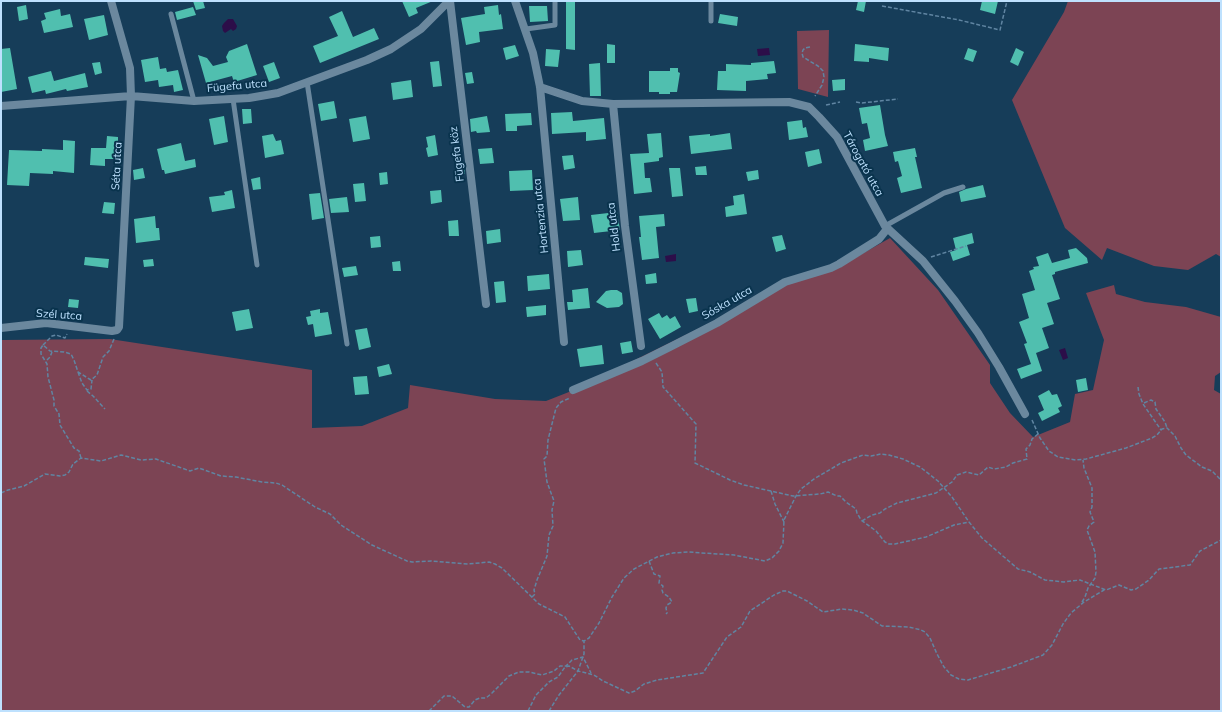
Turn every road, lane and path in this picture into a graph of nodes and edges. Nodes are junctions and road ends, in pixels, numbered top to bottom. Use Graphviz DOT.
graph roads {
  1 [pos="111,1"];
  2 [pos="449,1"];
  3 [pos="515,1"];
  4 [pos="555,1"];
  5 [pos="711,1"];
  6 [pos="1007,1"];
  7 [pos="882,6"];
  8 [pos="171,14"];
  9 [pos="711,21"];
  10 [pos="526,29"];
  11 [pos="810,48"];
  12 [pos="307,82"];
  13 [pos="540,87"];
  14 [pos="131,96"];
  15 [pos="815,96"];
  16 [pos="233,99"];
  17 [pos="898,99"];
  18 [pos="194,101"];
  19 [pos="840,102"];
  20 [pos="856,102"];
  21 [pos="613,104"];
  22 [pos="826,105"];
  23 [pos="1,106"];
  24 [pos="963,187"];
  25 [pos="886,227"];
  26 [pos="966,246"];
  27 [pos="921,260"];
  28 [pos="258,266"];
  29 [pos="486,304"];
  30 [pos="69,326"];
  31 [pos="1,328"];
  32 [pos="115,331"];
  33 [pos="564,342"];
  34 [pos="347,344"];
  35 [pos="43,345"];
  36 [pos="641,346"];
  37 [pos="52,352"];
  38 [pos="652,356"];
  39 [pos="47,361"];
  40 [pos="78,372"];
  41 [pos="92,380"];
  42 [pos="1138,386"];
  43 [pos="86,389"];
  44 [pos="573,390"];
  45 [pos="1143,404"];
  46 [pos="104,410"];
  47 [pos="1025,414"];
  48 [pos="1167,428"];
  49 [pos="1161,430"];
  50 [pos="1038,434"];
  51 [pos="81,458"];
  52 [pos="1083,460"];
  53 [pos="1221,480"];
  54 [pos="945,488"];
  55 [pos="771,491"];
  56 [pos="1,493"];
  57 [pos="796,496"];
  58 [pos="862,521"];
  59 [pos="784,522"];
  60 [pos="969,522"];
  61 [pos="1221,540"];
  62 [pos="649,561"];
  63 [pos="1091,584"];
  64 [pos="1106,590"];
  65 [pos="532,597"];
  66 [pos="1081,604"];
  67 [pos="666,614"];
  68 [pos="584,641"];
  69 [pos="584,657"];
  70 [pos="566,666"];
  71 [pos="578,671"];
  72 [pos="591,674"];
  73 [pos="429,711"];
  74 [pos="528,711"];
  75 [pos="549,711"];
  1 -- 14 [label="street, Séta utca"];
  2 -- 12 [label="street, Fügefa utca"];
  2 -- 29 [label="street, Fügefa köz"];
  3 -- 10 [label="street, Hortenzia utca"];
  4 -- 10 [label="lane"];
  5 -- 9 [label="lane"];
  6 -- 7 [label="path"];
  8 -- 18 [label="lane"];
  10 -- 13 [label="street, Hortenzia utca"];
  11 -- 15 [label="path"];
  12 -- 16 [label="street, Fügefa utca"];
  12 -- 34 [label="lane"];
  13 -- 21 [label="street, Tárogató utca"];
  13 -- 33 [label="street, Hortenzia utca"];
  14 -- 18 [label="street, Fügefa utca"];
  14 -- 23 [label="street, Fügefa utca"];
  14 -- 32 [label="street, Séta utca"];
  16 -- 18 [label="street, Fügefa utca"];
  16 -- 28 [label="lane"];
  17 -- 20 [label="path"];
  19 -- 22 [label="path"];
  21 -- 25 [label="street, Tárogató utca"];
  21 -- 36 [label="street, Hold utca"];
  24 -- 25 [label="lane"];
  25 -- 27 [label="street, Tárogató utca"];
  25 -- 38 [label="street, Sóska utca"];
  26 -- 27 [label="path"];
  27 -- 47 [label="street, Tárogató utca"];
  30 -- 31 [label="street, Szél utca"];
  30 -- 32 [label="street, Szél utca"];
  30 -- 35 [label="path"];
  32 -- 41 [label="path"];
  35 -- 37 [label="path"];
  35 -- 39 [label="path"];
  37 -- 39 [label="path"];
  37 -- 40 [label="path"];
  38 -- 44 [label="street, Sóska utca"];
  38 -- 55 [label="path"];
  39 -- 51 [label="path"];
  40 -- 41 [label="path"];
  40 -- 43 [label="path"];
  41 -- 43 [label="path"];
  42 -- 45 [label="path"];
  43 -- 46 [label="path"];
  44 -- 65 [label="path"];
  45 -- 48 [label="path"];
  45 -- 49 [label="path"];
  47 -- 50 [label="path"];
  48 -- 49 [label="path"];
  48 -- 53 [label="path"];
  49 -- 52 [label="path"];
  50 -- 52 [label="path"];
  50 -- 54 [label="path"];
  51 -- 56 [label="path"];
  51 -- 65 [label="path"];
  52 -- 63 [label="path"];
  54 -- 57 [label="path"];
  54 -- 58 [label="path"];
  54 -- 60 [label="path"];
  55 -- 57 [label="path"];
  55 -- 59 [label="path"];
  57 -- 58 [label="path"];
  57 -- 59 [label="path"];
  58 -- 60 [label="path"];
  59 -- 62 [label="path"];
  60 -- 63 [label="path"];
  61 -- 64 [label="path"];
  62 -- 67 [label="path"];
  62 -- 68 [label="path"];
  63 -- 64 [label="path"];
  63 -- 66 [label="path"];
  64 -- 66 [label="path"];
  65 -- 68 [label="path"];
  66 -- 72 [label="path"];
  68 -- 69 [label="path"];
  69 -- 70 [label="path"];
  69 -- 71 [label="path"];
  69 -- 72 [label="path"];
  70 -- 71 [label="path"];
  70 -- 73 [label="path"];
  70 -- 74 [label="path"];
  71 -- 72 [label="path"];
  71 -- 75 [label="path"];
}
